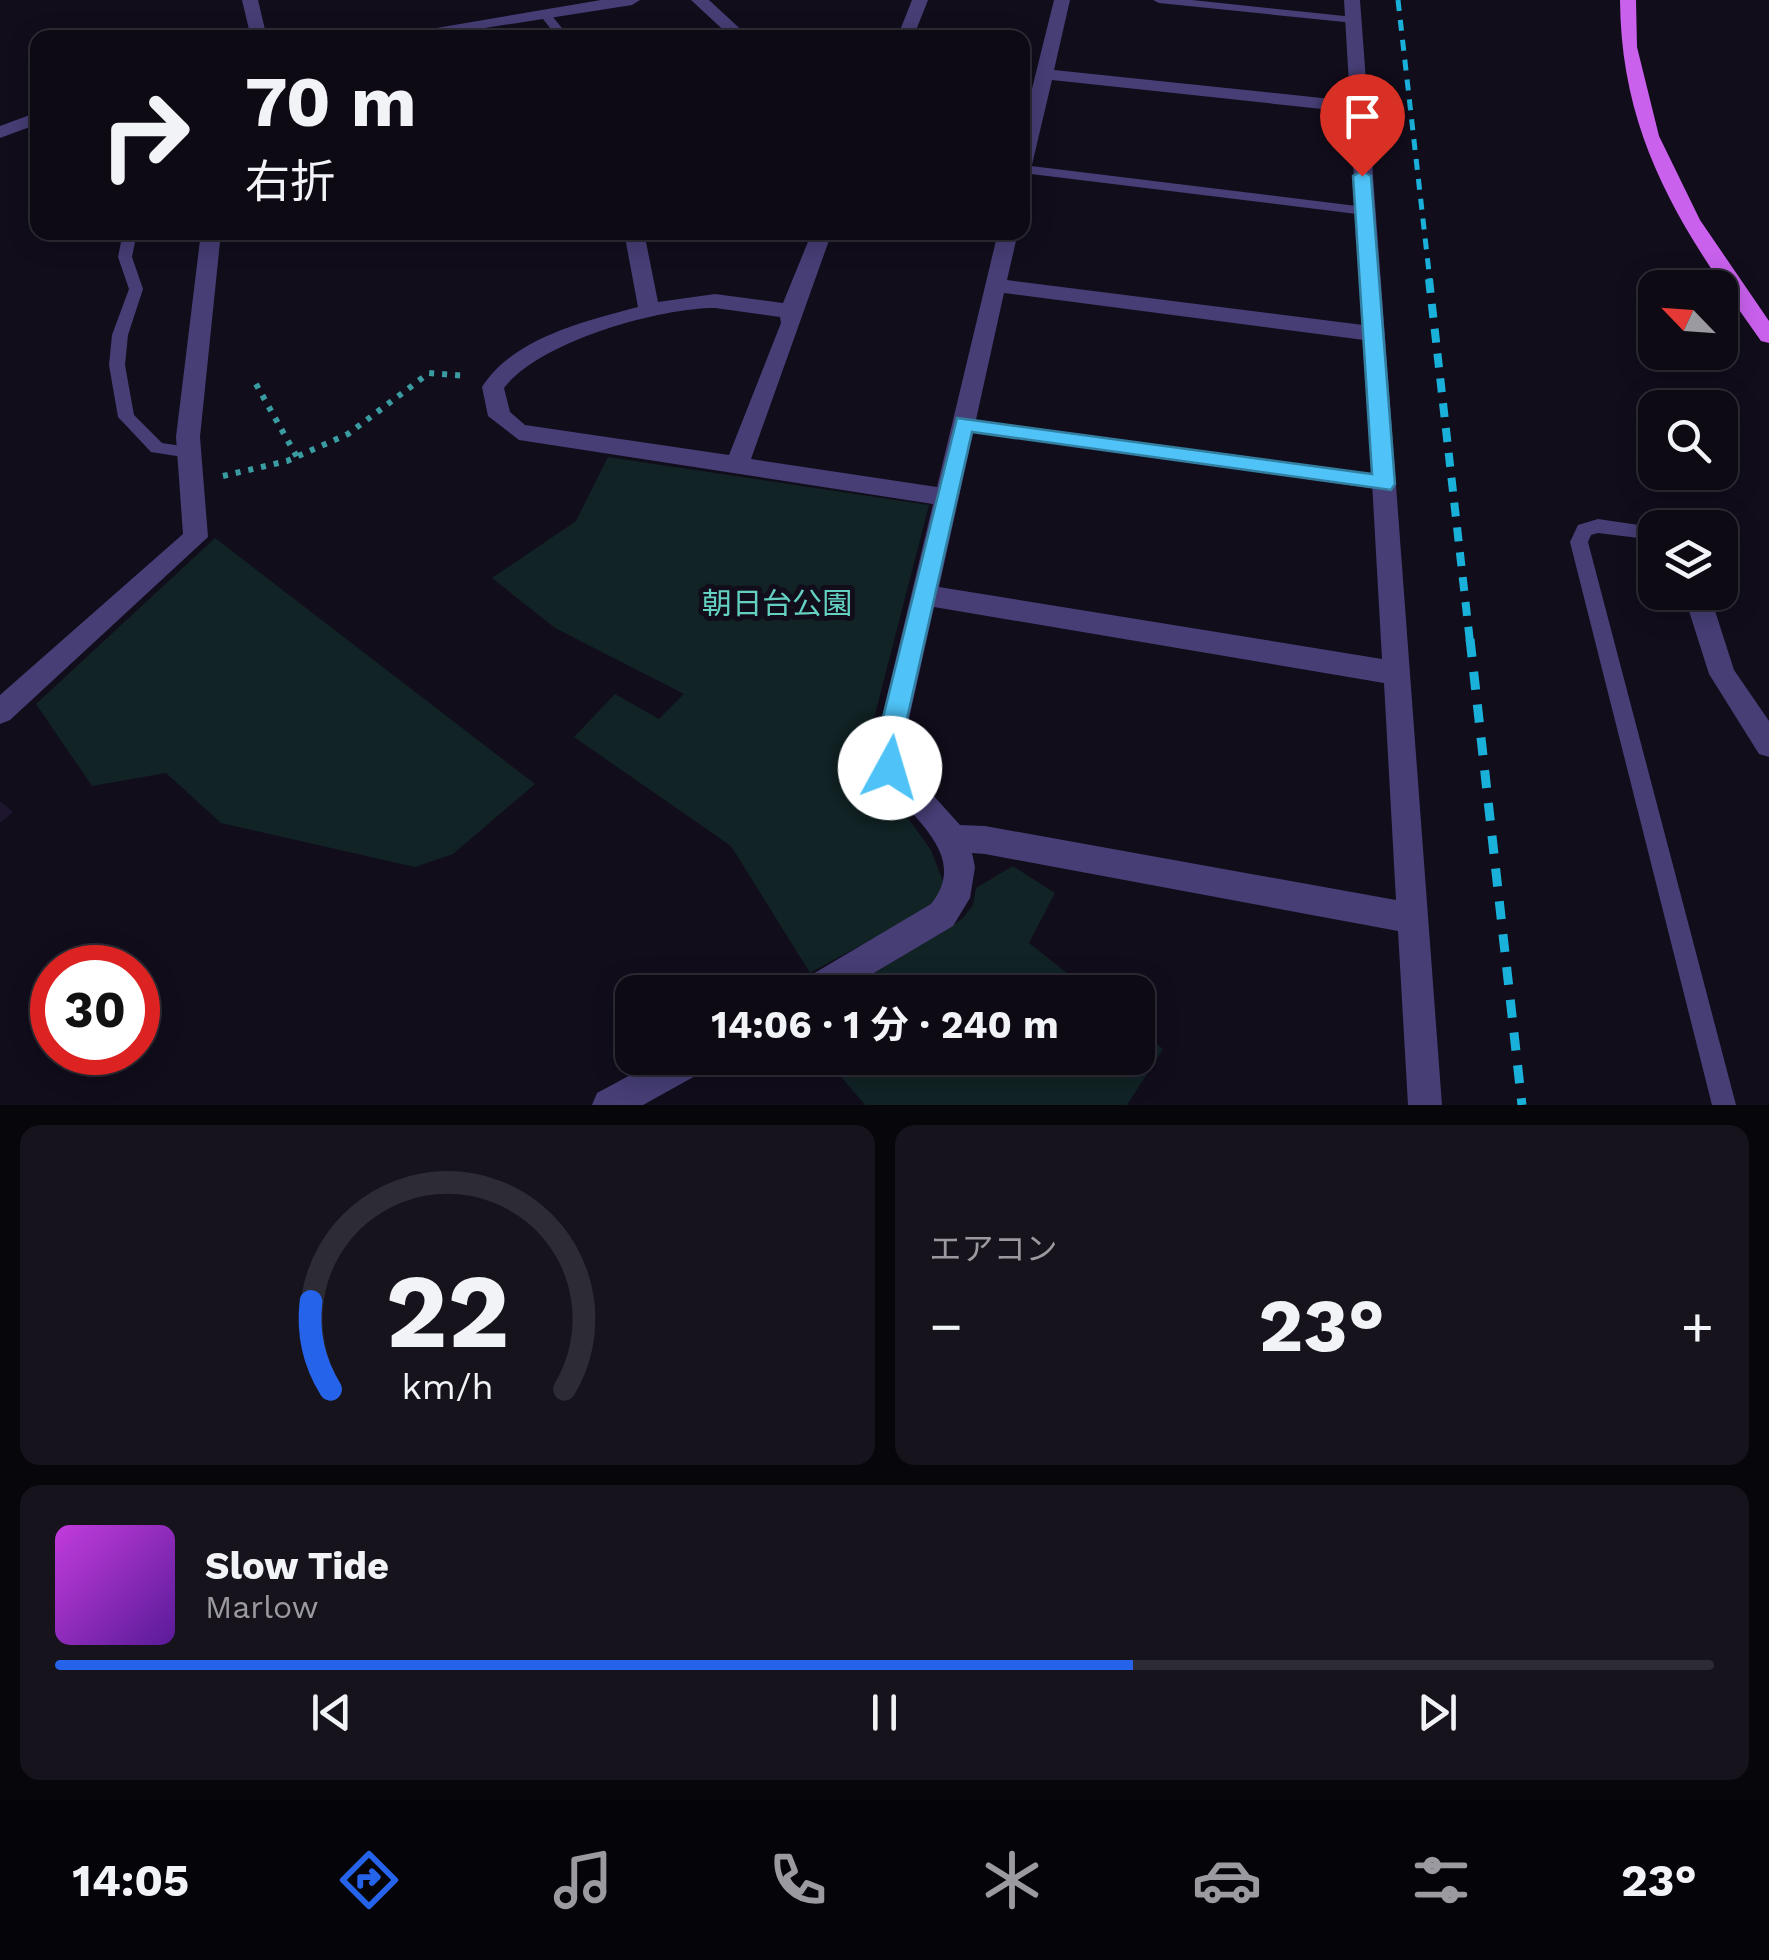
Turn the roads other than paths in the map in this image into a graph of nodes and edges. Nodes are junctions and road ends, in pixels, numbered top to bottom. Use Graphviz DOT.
graph roads {
  1 [pos="250,0"];
  2 [pos="632,0"];
  3 [pos="699,0"];
  4 [pos="920,0"];
  5 [pos="1062,0"];
  6 [pos="1158,0"];
  7 [pos="1628,0"];
  8 [pos="1353,10"];
  9 [pos="546,14"];
  10 [pos="257,30"];
  11 [pos="439,30"];
  12 [pos="559,30"];
  13 [pos="733,30"];
  14 [pos="908,30"];
  15 [pos="1044,74"];
  16 [pos="1030,107"];
  17 [pos="1357,107"];
  18 [pos="30,120"];
  19 [pos="0,133"];
  20 [pos="1030,170"];
  21 [pos="1365,211"];
  22 [pos="128,240"];
  23 [pos="210,240"];
  24 [pos="636,240"];
  25 [pos="819,240"];
  26 [pos="1006,240"];
  27 [pos="996,284"];
  28 [pos="649,310"];
  29 [pos="790,312"];
  30 [pos="1374,334"];
  31 [pos="1769,336"];
  32 [pos="964,424"];
  33 [pos="189,452"];
  34 [pos="738,464"];
  35 [pos="1384,484"];
  36 [pos="946,498"];
  37 [pos="1638,531"];
  38 [pos="924,596"];
  39 [pos="1702,610"];
  40 [pos="1396,673"];
  41 [pos="0,712"];
  42 [pos="1769,744"];
  43 [pos="953,839"];
  44 [pos="1412,918"];
  45 [pos="841,975"];
  46 [pos="663,1075"];
  47 [pos="609,1105"];
  48 [pos="1425,1105"];
  49 [pos="1724,1105"];
  1 -- 10 [label="street"];
  2 -- 9 [label="street"];
  3 -- 13 [label="street"];
  4 -- 14 [label="street"];
  5 -- 15 [label="street"];
  6 -- 8 [label="lane"];
  7 -- 31 [label="main road"];
  8 -- 17 [label="street"];
  9 -- 11 [label="street"];
  9 -- 12 [label="lane"];
  15 -- 16 [label="street"];
  15 -- 17 [label="street"];
  17 -- 21 [label="street"];
  18 -- 19 [label="street"];
  20 -- 21 [label="lane"];
  21 -- 30 [label="street"];
  22 -- 33 [label="lane"];
  23 -- 33 [label="street"];
  24 -- 28 [label="street"];
  25 -- 29 [label="street"];
  26 -- 27 [label="street"];
  27 -- 30 [label="street"];
  27 -- 32 [label="street"];
  28 -- 29 [label="street"];
  28 -- 34 [label="street"];
  29 -- 34 [label="street"];
  30 -- 35 [label="street"];
  32 -- 35 [label="lane"];
  32 -- 36 [label="street"];
  33 -- 41 [label="street"];
  34 -- 36 [label="street"];
  35 -- 40 [label="street"];
  36 -- 38 [label="street"];
  37 -- 49 [label="lane"];
  38 -- 40 [label="street"];
  38 -- 43 [label="street"];
  39 -- 42 [label="street"];
  40 -- 44 [label="street"];
  43 -- 44 [label="street"];
  43 -- 45 [label="street"];
  44 -- 48 [label="street"];
  46 -- 47 [label="street"];
}
